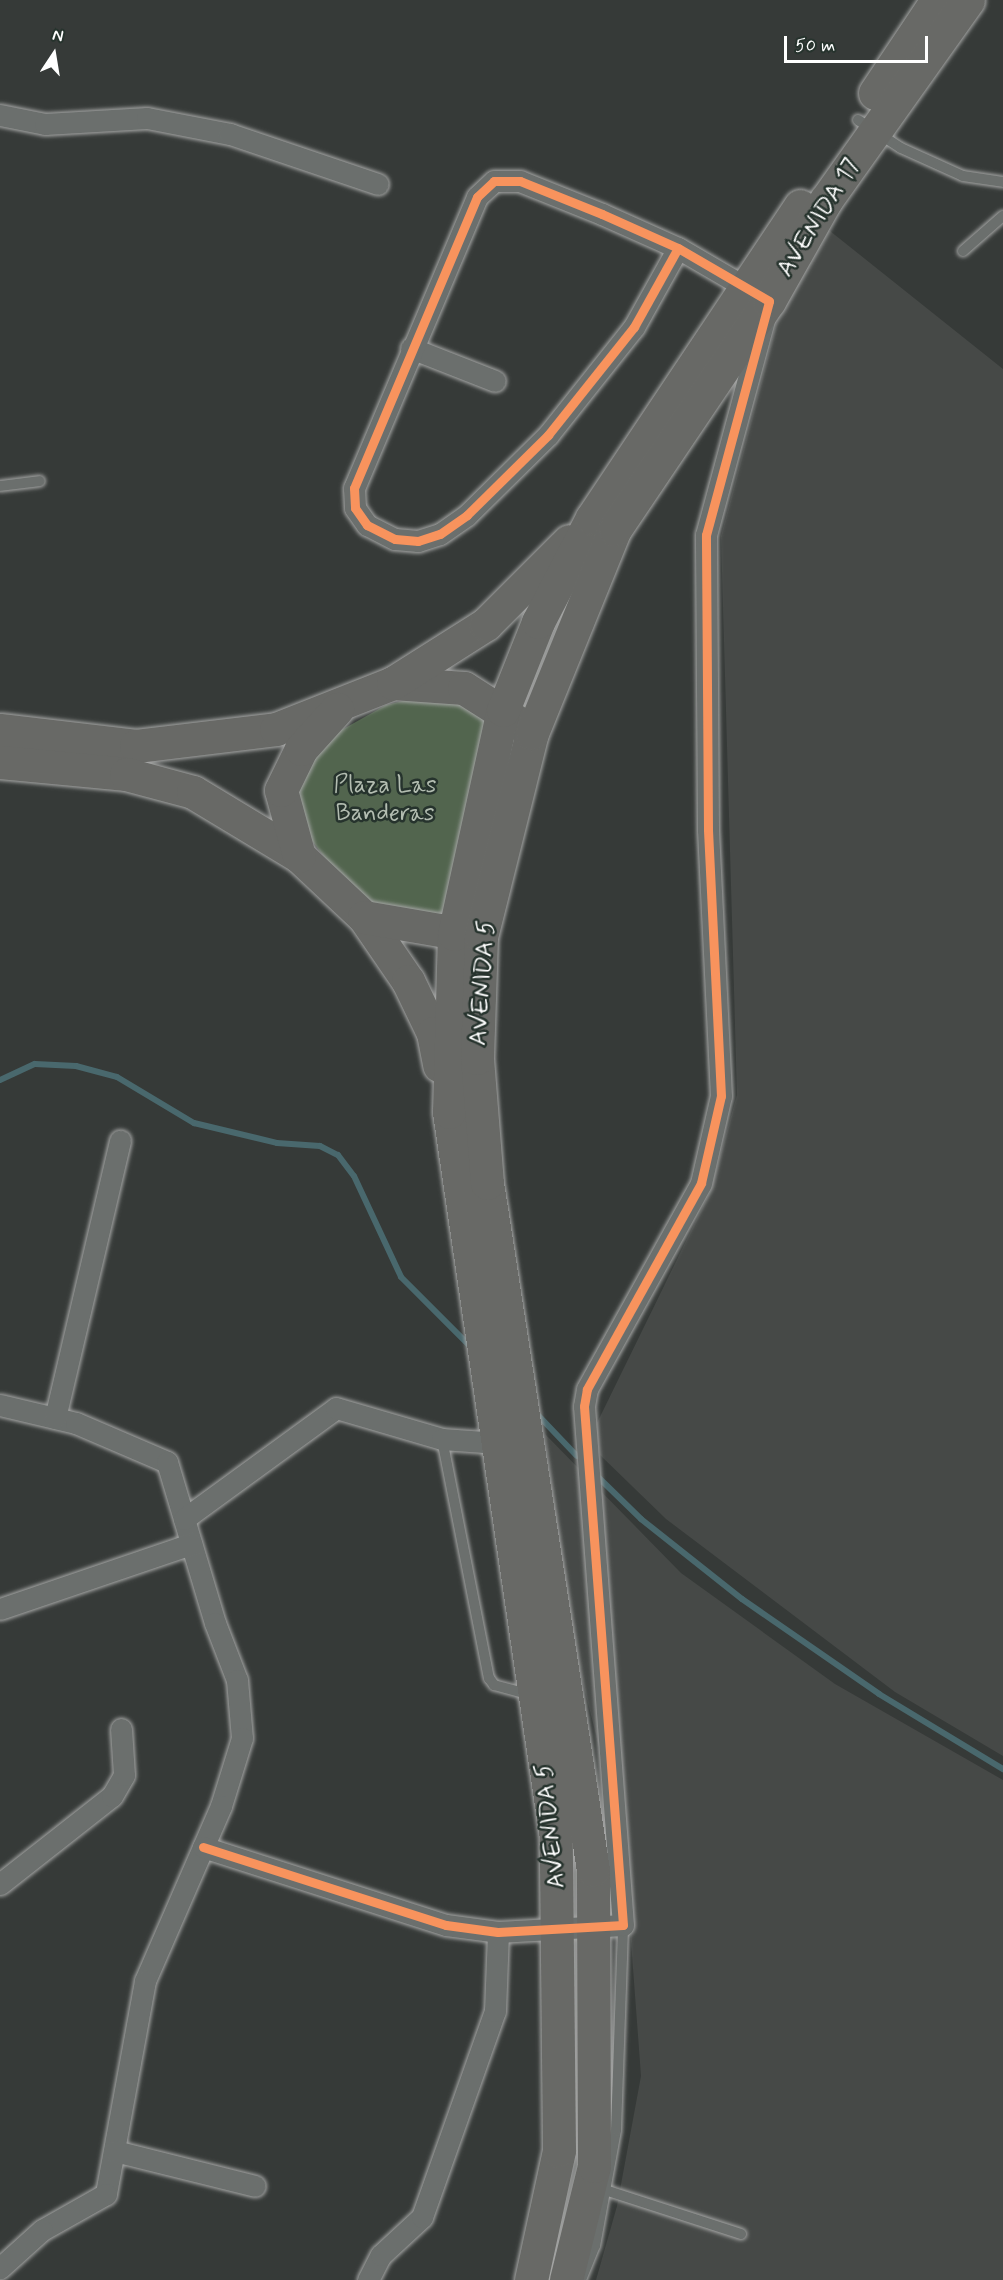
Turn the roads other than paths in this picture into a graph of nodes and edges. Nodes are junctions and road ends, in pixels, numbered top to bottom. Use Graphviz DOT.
graph roads {
  1 [pos="937,0"];
  2 [pos="968,0"];
  3 [pos="0,115"];
  4 [pos="866,125"];
  5 [pos="1003,182"];
  6 [pos="378,184"];
  7 [pos="1003,216"];
  8 [pos="678,248"];
  9 [pos="963,251"];
  10 [pos="757,294"];
  11 [pos="411,348"];
  12 [pos="495,381"];
  13 [pos="40,481"];
  14 [pos="0,486"];
  15 [pos="603,524"];
  16 [pos="393,683"];
  17 [pos="340,705"];
  18 [pos="503,710"];
  19 [pos="0,730"];
  20 [pos="532,733"];
  21 [pos="0,762"];
  22 [pos="299,856"];
  23 [pos="363,917"];
  24 [pos="467,935"];
  25 [pos="448,1112"];
  26 [pos="120,1140"];
  27 [pos="0,1405"];
  28 [pos="55,1418"];
  29 [pos="442,1439"];
  30 [pos="498,1443"];
  31 [pos="184,1519"];
  32 [pos="191,1544"];
  33 [pos="0,1609"];
  34 [pos="535,1696"];
  35 [pos="121,1730"];
  36 [pos="203,1847"];
  37 [pos="0,1884"];
  38 [pos="608,1924"];
  39 [pos="559,1925"];
  40 [pos="498,1932"];
  41 [pos="115,2151"];
  42 [pos="255,2186"];
  43 [pos="605,2190"];
  44 [pos="741,2234"];
  45 [pos="0,2268"];
  46 [pos="368,2280"];
  47 [pos="531,2280"];
  48 [pos="566,2280"];
  49 [pos="581,2280"];
  1 -- 4 [label="main road, AVENIDA 17"];
  2 -- 4 [label="main road, AVENIDA 17"];
  3 -- 6 [label="street"];
  4 -- 5 [label="lane"];
  4 -- 10 [label="main road, AVENIDA 17"];
  7 -- 9 [label="lane"];
  8 -- 10 [label="street"];
  8 -- 11 [label="street"];
  8 -- 11 [label="street"];
  10 -- 15 [label="main road, AVENIDA 17"];
  10 -- 38 [label="street"];
  11 -- 12 [label="street"];
  13 -- 14 [label="lane"];
  15 -- 16 [label="main road"];
  15 -- 18 [label="main road, AVENIDA 5"];
  15 -- 20 [label="main road, AVENIDA 5"];
  16 -- 17 [label="main road"];
  16 -- 18 [label="main road"];
  17 -- 19 [label="main road"];
  17 -- 22 [label="main road"];
  18 -- 20 [label="main road"];
  18 -- 24 [label="main road, AVENIDA 5"];
  20 -- 24 [label="main road, AVENIDA 5"];
  21 -- 22 [label="main road"];
  22 -- 23 [label="main road"];
  23 -- 24 [label="main road"];
  23 -- 25 [label="main road"];
  24 -- 25 [label="main road, AVENIDA 5"];
  24 -- 38 [label="main road, AVENIDA 5"];
  25 -- 30 [label="main road, AVENIDA 5"];
  26 -- 28 [label="street"];
  27 -- 28 [label="street"];
  28 -- 31 [label="street"];
  29 -- 30 [label="street"];
  29 -- 31 [label="street"];
  29 -- 34 [label="lane"];
  30 -- 34 [label="main road, AVENIDA 5"];
  31 -- 32 [label="street"];
  32 -- 33 [label="street"];
  32 -- 36 [label="street"];
  34 -- 39 [label="main road, AVENIDA 5"];
  35 -- 37 [label="street"];
  36 -- 40 [label="street"];
  36 -- 41 [label="street"];
  38 -- 39 [label="street"];
  38 -- 43 [label="lane"];
  38 -- 48 [label="main road, AVENIDA 5"];
  39 -- 40 [label="street"];
  39 -- 47 [label="main road, AVENIDA 5"];
  40 -- 46 [label="street"];
  41 -- 42 [label="street"];
  41 -- 45 [label="street"];
  43 -- 44 [label="lane"];
  43 -- 49 [label="lane"];
}
